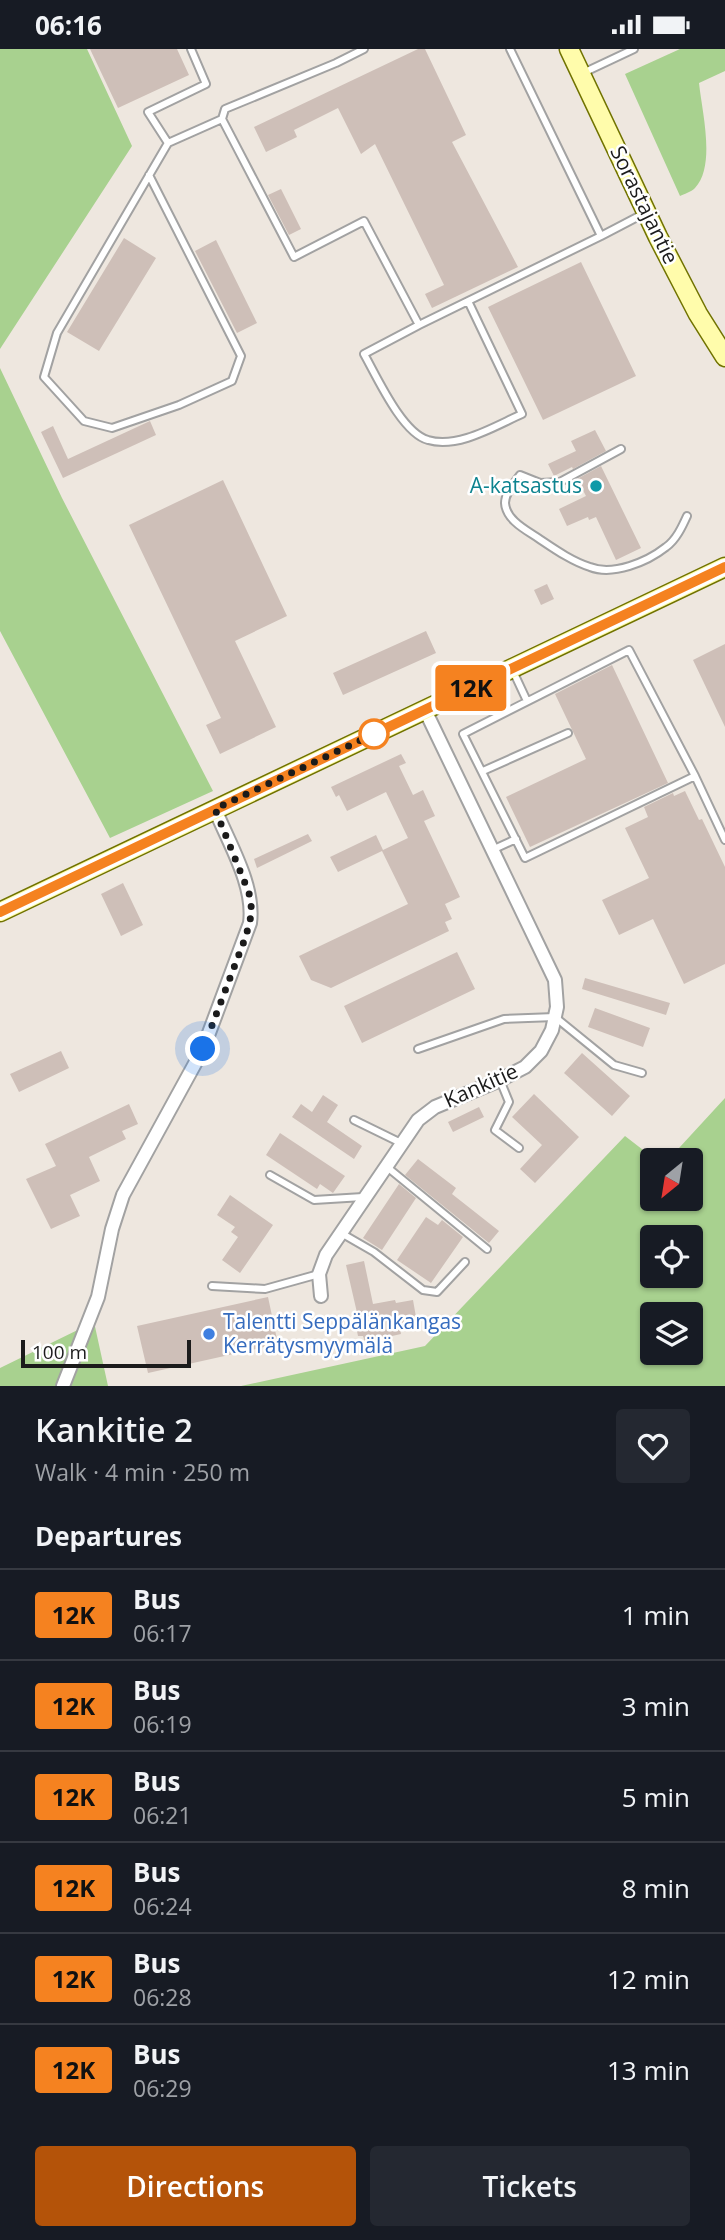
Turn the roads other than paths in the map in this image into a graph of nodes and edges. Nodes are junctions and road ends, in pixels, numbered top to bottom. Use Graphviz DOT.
graph roads {
  1 [pos="191,49"];
  2 [pos="364,49"];
  3 [pos="510,49"];
  4 [pos="569,49"];
  5 [pos="634,49"];
  6 [pos="581,74"];
  7 [pos="222,119"];
  8 [pos="168,143"];
  9 [pos="149,175"];
  10 [pos="647,213"];
  11 [pos="601,236"];
  12 [pos="468,302"];
  13 [pos="419,325"];
  14 [pos="725,357"];
  15 [pos="621,449"];
  16 [pos="687,516"];
  17 [pos="725,567"];
  18 [pos="511,668"];
  19 [pos="527,701"];
  20 [pos="425,710"];
  21 [pos="568,733"];
  22 [pos="483,771"];
  23 [pos="695,776"];
  24 [pos="215,809"];
  25 [pos="516,839"];
  26 [pos="725,840"];
  27 [pos="492,849"];
  28 [pos="0,912"];
  29 [pos="555,1017"];
  30 [pos="418,1049"];
  31 [pos="642,1073"];
  32 [pos="500,1080"];
  33 [pos="354,1120"];
  34 [pos="401,1143"];
  35 [pos="519,1148"];
  36 [pos="386,1166"];
  37 [pos="270,1175"];
  38 [pos="365,1196"];
  39 [pos="341,1233"];
  40 [pos="487,1249"];
  41 [pos="465,1262"];
  42 [pos="319,1274"];
  43 [pos="212,1286"];
  44 [pos="321,1296"];
  45 [pos="63,1386"];
  1 -- 8 [label="lane"];
  2 -- 7 [label="lane"];
  3 -- 11 [label="lane"];
  4 -- 6 [label="street, Sorastajantie"];
  5 -- 6 [label="lane"];
  6 -- 10 [label="street, Sorastajantie"];
  7 -- 8 [label="lane"];
  7 -- 13 [label="lane"];
  8 -- 9 [label="lane"];
  9 -- 9 [label="lane"];
  10 -- 11 [label="lane"];
  10 -- 14 [label="street, Sorastajantie"];
  11 -- 12 [label="lane"];
  12 -- 13 [label="lane"];
  12 -- 13 [label="lane"];
  15 -- 16 [label="lane"];
  17 -- 18 [label="street"];
  18 -- 19 [label="lane"];
  18 -- 20 [label="street"];
  19 -- 22 [label="lane"];
  19 -- 23 [label="lane"];
  20 -- 24 [label="street"];
  20 -- 27 [label="street, Kankitie"];
  21 -- 22 [label="lane"];
  22 -- 25 [label="lane"];
  23 -- 25 [label="lane"];
  23 -- 26 [label="lane"];
  24 -- 28 [label="street"];
  24 -- 45 [label="street"];
  25 -- 27 [label="lane"];
  27 -- 29 [label="street, Kankitie"];
  29 -- 30 [label="lane"];
  29 -- 31 [label="lane"];
  29 -- 32 [label="street, Kankitie"];
  32 -- 34 [label="street, Kankitie"];
  32 -- 35 [label="lane"];
  33 -- 34 [label="lane"];
  34 -- 36 [label="street, Kankitie"];
  36 -- 38 [label="street, Kankitie"];
  36 -- 40 [label="lane"];
  37 -- 38 [label="lane"];
  38 -- 39 [label="street, Kankitie"];
  39 -- 41 [label="lane"];
  39 -- 42 [label="street, Kankitie"];
  42 -- 43 [label="lane"];
  42 -- 44 [label="street"];
}
